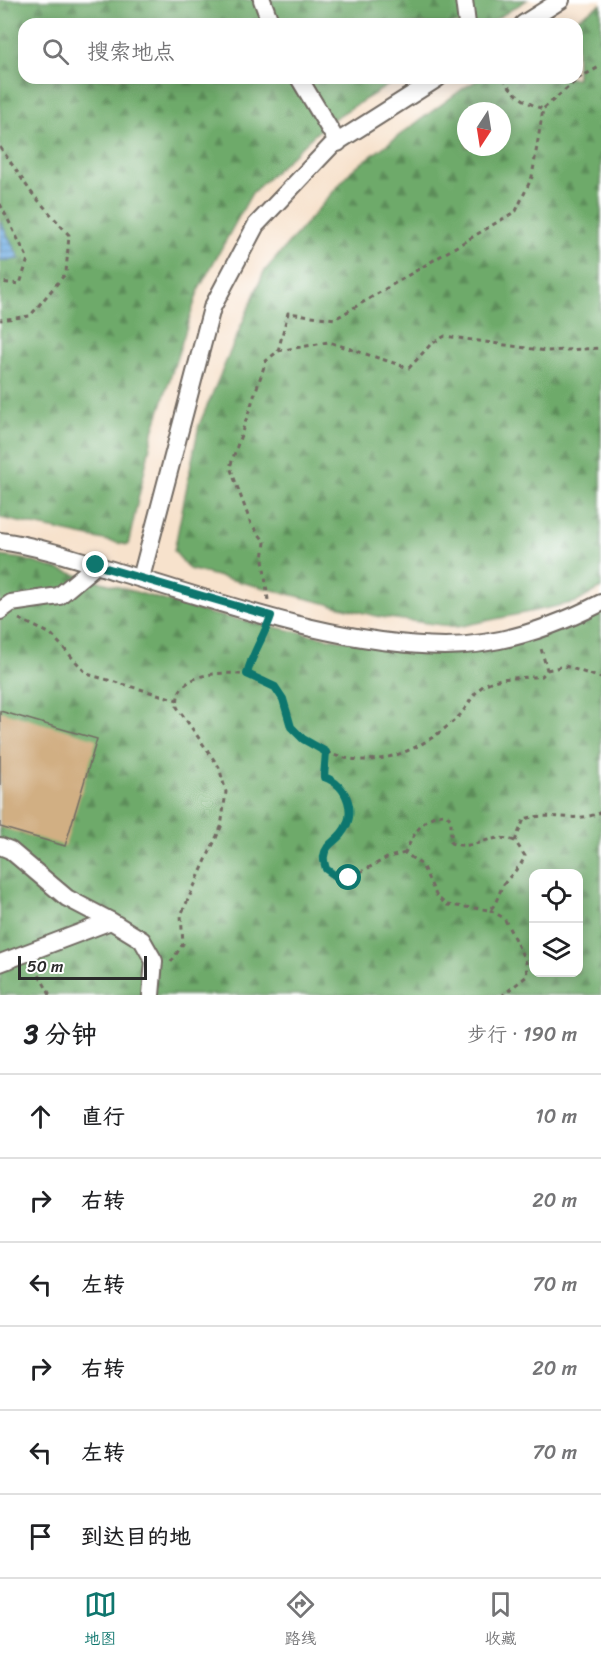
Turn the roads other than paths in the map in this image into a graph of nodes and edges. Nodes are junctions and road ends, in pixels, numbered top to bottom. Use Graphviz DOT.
graph roads {
  1 [pos="262,0"];
  2 [pos="464,0"];
  3 [pos="561,0"];
  4 [pos="269,18"];
  5 [pos="466,18"];
  6 [pos="532,18"];
  7 [pos="303,84"];
  8 [pos="429,84"];
  9 [pos="338,142"];
  10 [pos="0,541"];
  11 [pos="96,565"];
  12 [pos="141,578"];
  13 [pos="601,603"];
  14 [pos="6,614"];
  15 [pos="0,846"];
  16 [pos="111,921"];
  17 [pos="0,963"];
  18 [pos="151,995"];
  1 -- 4 [label="lane"];
  2 -- 5 [label="lane"];
  3 -- 6 [label="lane"];
  7 -- 9 [label="lane"];
  8 -- 9 [label="lane"];
  9 -- 12 [label="lane"];
  10 -- 11 [label="lane"];
  11 -- 12 [label="lane"];
  11 -- 14 [label="lane"];
  12 -- 13 [label="lane"];
  15 -- 16 [label="lane"];
  16 -- 17 [label="lane"];
  16 -- 18 [label="lane"];
}
